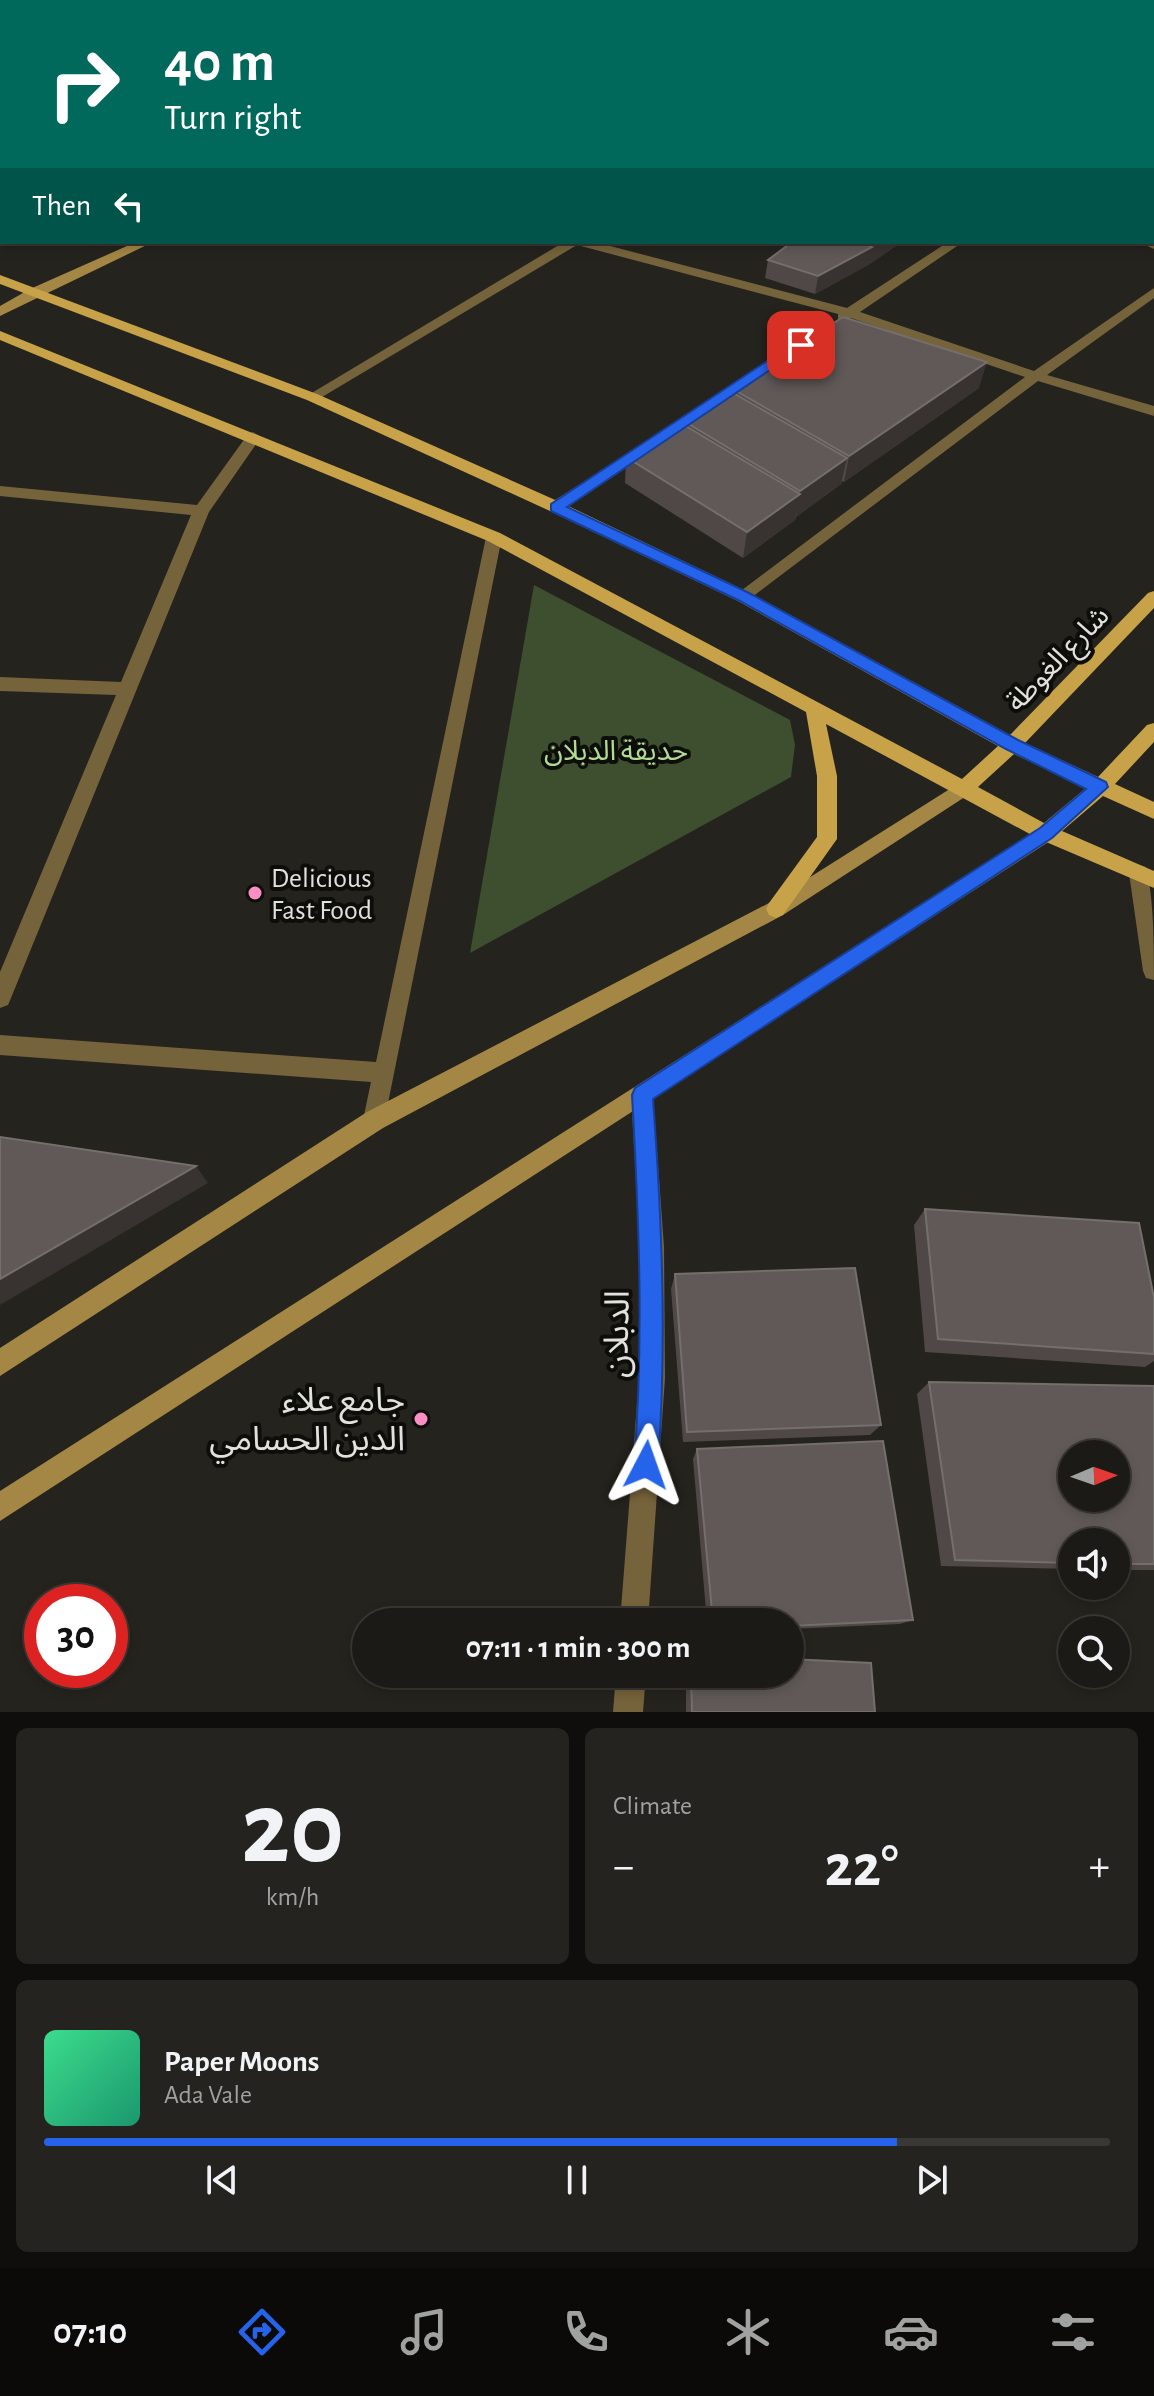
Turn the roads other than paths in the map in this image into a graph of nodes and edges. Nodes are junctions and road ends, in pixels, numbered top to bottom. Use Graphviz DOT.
graph roads {
  1 [pos="143,244"];
  2 [pos="570,244"];
  3 [pos="588,244"];
  4 [pos="954,244"];
  5 [pos="0,279"];
  6 [pos="35,292"];
  7 [pos="1154,292"];
  8 [pos="0,312"];
  9 [pos="850,313"];
  10 [pos="824,330"];
  11 [pos="0,335"];
  12 [pos="1036,376"];
  13 [pos="312,397"];
  14 [pos="1154,411"];
  15 [pos="253,437"];
  16 [pos="658,440"];
  17 [pos="0,491"];
  18 [pos="556,507"];
  19 [pos="201,511"];
  20 [pos="494,537"];
  21 [pos="744,597"];
  22 [pos="1154,597"];
  23 [pos="0,684"];
  24 [pos="127,689"];
  25 [pos="814,708"];
  26 [pos="1154,730"];
  27 [pos="1012,745"];
  28 [pos="1100,787"];
  29 [pos="964,788"];
  30 [pos="1154,811"];
  31 [pos="1046,833"];
  32 [pos="1146,877"];
  33 [pos="776,909"];
  34 [pos="1154,971"];
  35 [pos="0,998"];
  36 [pos="0,1045"];
  37 [pos="385,1073"];
  38 [pos="642,1095"];
  39 [pos="375,1120"];
  40 [pos="0,1363"];
  41 [pos="0,1507"];
  42 [pos="635,1608"];
  43 [pos="630,1688"];
  44 [pos="628,1712"];
  1 -- 6 [label="main road"];
  2 -- 13 [label="street"];
  3 -- 9 [label="street"];
  4 -- 9 [label="street"];
  5 -- 6 [label="main road"];
  6 -- 8 [label="main road"];
  6 -- 13 [label="main road"];
  7 -- 12 [label="street"];
  9 -- 10 [label="street"];
  9 -- 12 [label="street"];
  11 -- 15 [label="main road"];
  12 -- 14 [label="street"];
  12 -- 21 [label="street"];
  13 -- 18 [label="main road"];
  15 -- 19 [label="street"];
  15 -- 20 [label="main road"];
  16 -- 18 [label="street"];
  17 -- 19 [label="street"];
  18 -- 21 [label="main road"];
  19 -- 24 [label="street"];
  20 -- 25 [label="main road"];
  20 -- 37 [label="street"];
  21 -- 27 [label="main road"];
  22 -- 27 [label="main road, شارع الغوطة"];
  23 -- 24 [label="street"];
  24 -- 35 [label="street"];
  25 -- 29 [label="main road"];
  25 -- 33 [label="main road"];
  26 -- 28 [label="main road"];
  27 -- 28 [label="main road"];
  27 -- 29 [label="main road, شارع الغوطة"];
  28 -- 30 [label="main road"];
  28 -- 31 [label="main road"];
  29 -- 31 [label="main road"];
  29 -- 33 [label="main road"];
  31 -- 32 [label="main road"];
  31 -- 38 [label="main road"];
  32 -- 34 [label="street"];
  33 -- 39 [label="main road"];
  36 -- 37 [label="street"];
  37 -- 39 [label="street"];
  38 -- 41 [label="main road"];
  38 -- 42 [label="street, الدبلان"];
  39 -- 40 [label="main road"];
  43 -- 44 [label="street"];
}
